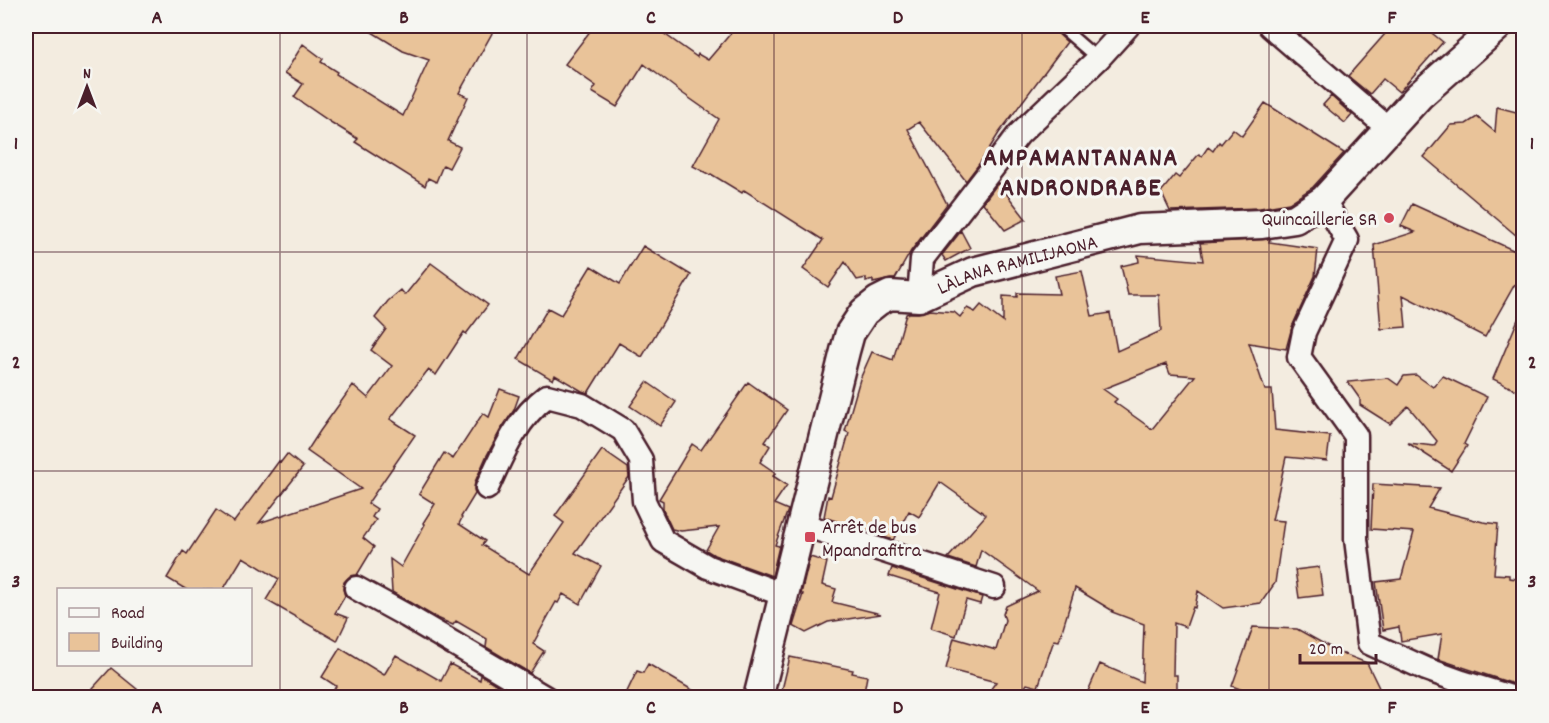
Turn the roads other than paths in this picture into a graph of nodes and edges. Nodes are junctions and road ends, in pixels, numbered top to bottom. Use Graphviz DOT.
graph roads {
  1 [pos="1060,26"];
  2 [pos="1128,26"];
  3 [pos="1270,26"];
  4 [pos="1498,26"];
  5 [pos="1098,59"];
  6 [pos="1389,129"];
  7 [pos="1324,200"];
  8 [pos="918,297"];
  9 [pos="488,488"];
  10 [pos="801,524"];
  11 [pos="994,587"];
  12 [pos="356,588"];
  13 [pos="784,595"];
  14 [pos="546,698"];
  15 [pos="758,698"];
  16 [pos="1514,698"];
  1 -- 5 [label="lane"];
  2 -- 5 [label="street"];
  3 -- 6 [label="street"];
  4 -- 6 [label="street, LÀLANA RAMILIJAONA"];
  5 -- 8 [label="street"];
  6 -- 7 [label="street, LÀLANA RAMILIJAONA"];
  7 -- 8 [label="street, LÀLANA RAMILIJAONA"];
  7 -- 16 [label="street"];
  8 -- 10 [label="street, LÀLANA RAMILIJAONA"];
  9 -- 13 [label="street"];
  10 -- 11 [label="street"];
  10 -- 13 [label="street, LÀLANA RAMILIJAONA"];
  12 -- 14 [label="street"];
  13 -- 15 [label="street, LÀLANA RAMILIJAONA"];
}
